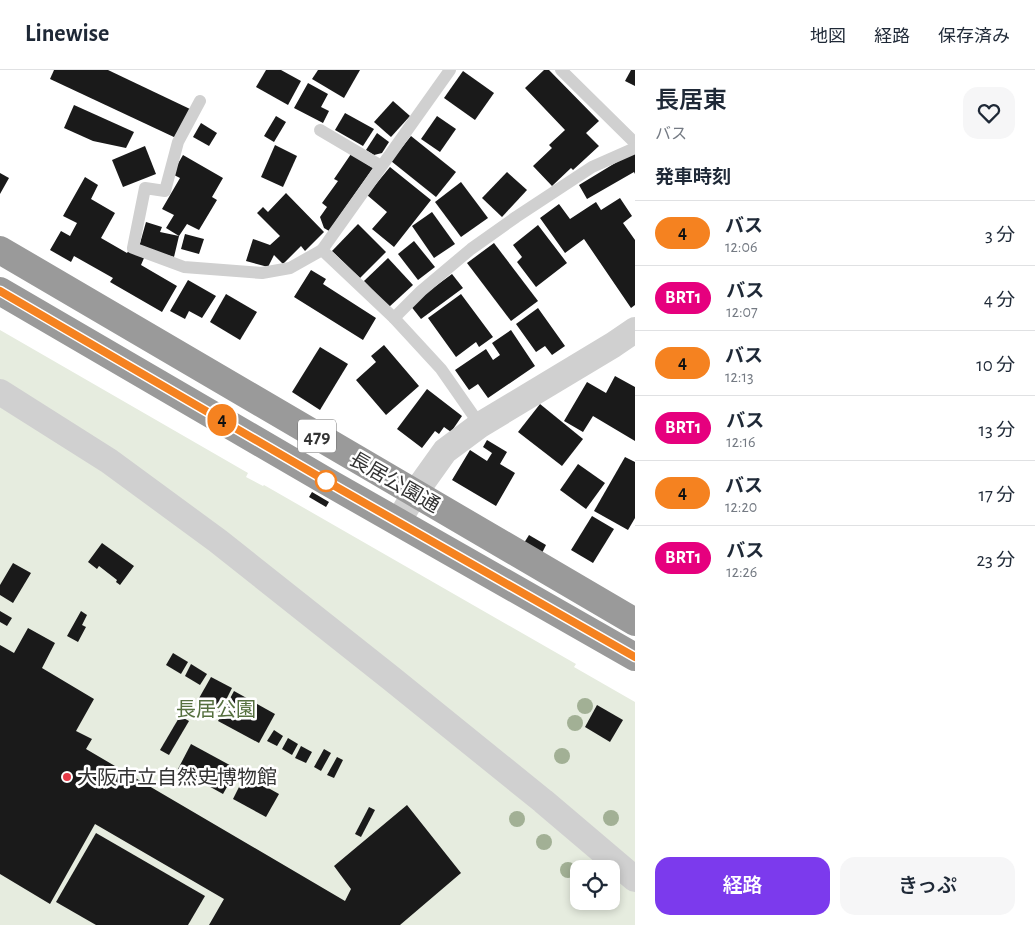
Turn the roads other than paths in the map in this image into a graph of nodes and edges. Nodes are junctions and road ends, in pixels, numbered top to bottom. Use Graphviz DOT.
graph roads {
  1 [pos="450,70"];
  2 [pos="562,70"];
  3 [pos="200,101"];
  4 [pos="320,130"];
  5 [pos="635,143"];
  6 [pos="635,148"];
  7 [pos="381,166"];
  8 [pos="0,250"];
  9 [pos="322,250"];
  10 [pos="0,291"];
  11 [pos="394,318"];
  12 [pos="635,330"];
  13 [pos="624,352"];
  14 [pos="0,392"];
  15 [pos="480,424"];
  16 [pos="415,493"];
  17 [pos="398,522"];
  18 [pos="635,622"];
  19 [pos="635,657"];
  20 [pos="635,879"];
  1 -- 7 [label="lane"];
  2 -- 5 [label="lane"];
  3 -- 9 [label="lane"];
  4 -- 7 [label="lane"];
  6 -- 11 [label="lane"];
  7 -- 9 [label="lane"];
  8 -- 16 [label="highway, 長居公園通 / 479"];
  9 -- 11 [label="lane"];
  10 -- 17 [label="highway, 長居公園通 / 479"];
  11 -- 15 [label="lane"];
  12 -- 13 [label="street"];
  13 -- 15 [label="street"];
  14 -- 20 [label="street"];
  15 -- 16 [label="street"];
  16 -- 17 [label="street"];
  16 -- 18 [label="highway, 長居公園通 / 479"];
  17 -- 19 [label="highway, 長居公園通 / 479"];
}
